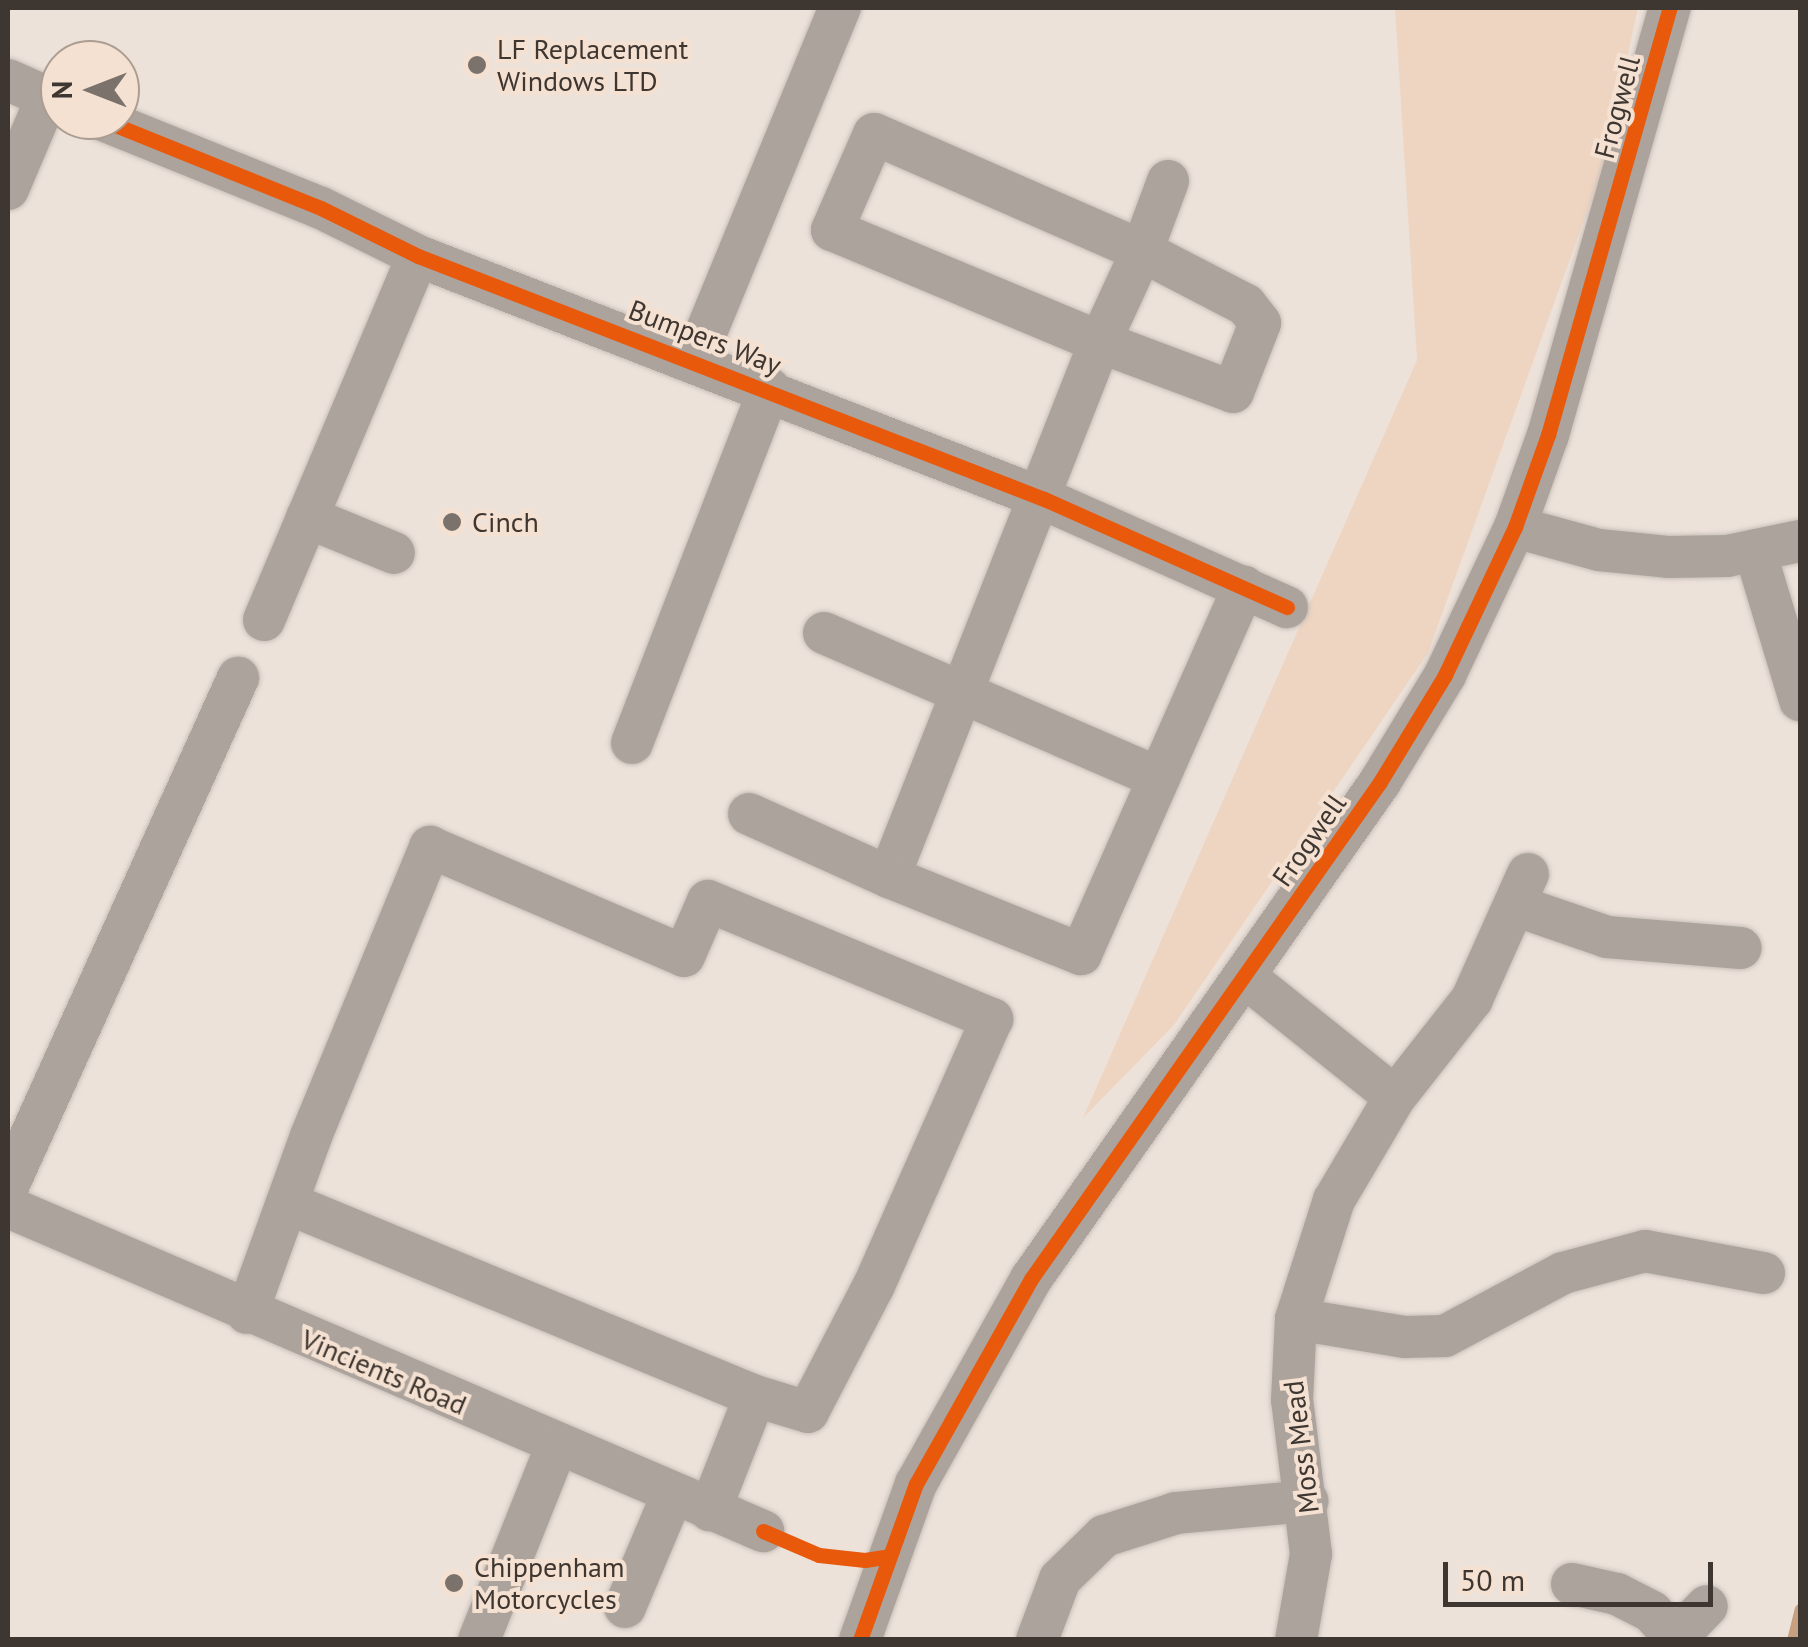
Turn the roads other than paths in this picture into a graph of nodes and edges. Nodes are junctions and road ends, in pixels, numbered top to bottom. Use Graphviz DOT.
graph roads {
  1 [pos="840,8"];
  2 [pos="1670,8"];
  3 [pos="8,80"];
  4 [pos="40,94"];
  5 [pos="40,127"];
  6 [pos="140,135"];
  7 [pos="1168,181"];
  8 [pos="8,190"];
  9 [pos="1142,251"];
  10 [pos="418,256"];
  11 [pos="1100,342"];
  12 [pos="695,359"];
  13 [pos="769,388"];
  14 [pos="1044,498"];
  15 [pos="308,517"];
  16 [pos="1515,527"];
  17 [pos="1800,541"];
  18 [pos="1756,551"];
  19 [pos="394,553"];
  20 [pos="1244,588"];
  21 [pos="1287,606"];
  22 [pos="264,620"];
  23 [pos="824,633"];
  24 [pos="238,678"];
  25 [pos="963,696"];
  26 [pos="1800,700"];
  27 [pos="632,743"];
  28 [pos="1159,778"];
  29 [pos="749,814"];
  30 [pos="888,876"];
  31 [pos="1716,960"];
  32 [pos="1244,976"];
  33 [pos="1395,1097"];
  34 [pos="8,1186"];
  35 [pos="287,1204"];
  36 [pos="8,1208"];
  37 [pos="1764,1273"];
  38 [pos="247,1314"];
  39 [pos="1296,1319"];
  40 [pos="755,1396"];
  41 [pos="556,1447"];
  42 [pos="1307,1501"];
  43 [pos="691,1503"];
  44 [pos="762,1531"];
  45 [pos="1572,1584"];
  46 [pos="1706,1606"];
  47 [pos="625,1607"];
  48 [pos="1675,1639"];
  49 [pos="479,1640"];
  50 [pos="860,1640"];
  51 [pos="1037,1640"];
  52 [pos="1296,1640"];
  1 -- 12 [label="street"];
  2 -- 16 [label="street, Frogwell"];
  3 -- 4 [label="street"];
  5 -- 8 [label="street"];
  6 -- 10 [label="street, Bumpers Way"];
  7 -- 9 [label="street"];
  9 -- 11 [label="street"];
  9 -- 11 [label="street"];
  9 -- 11 [label="street"];
  10 -- 12 [label="street, Bumpers Way"];
  10 -- 15 [label="street"];
  11 -- 14 [label="street"];
  12 -- 13 [label="street, Bumpers Way"];
  13 -- 14 [label="street, Bumpers Way"];
  13 -- 27 [label="street"];
  14 -- 20 [label="street, Bumpers Way"];
  14 -- 25 [label="street"];
  15 -- 19 [label="street"];
  15 -- 22 [label="street"];
  16 -- 18 [label="street"];
  16 -- 32 [label="street, Frogwell"];
  17 -- 18 [label="street"];
  18 -- 26 [label="street"];
  20 -- 21 [label="street, Bumpers Way"];
  20 -- 28 [label="street"];
  23 -- 25 [label="street"];
  24 -- 34 [label="street"];
  25 -- 28 [label="street"];
  25 -- 30 [label="street"];
  28 -- 30 [label="street"];
  29 -- 30 [label="street"];
  31 -- 33 [label="street, Moss Mead"];
  32 -- 33 [label="street"];
  32 -- 50 [label="street, Frogwell"];
  33 -- 39 [label="street, Moss Mead"];
  35 -- 38 [label="street"];
  35 -- 40 [label="street"];
  35 -- 40 [label="street"];
  36 -- 38 [label="street, Vincients Road"];
  37 -- 39 [label="street"];
  38 -- 41 [label="street, Vincients Road"];
  39 -- 42 [label="street, Moss Mead"];
  40 -- 43 [label="street"];
  41 -- 43 [label="street, Vincients Road"];
  41 -- 49 [label="street"];
  42 -- 51 [label="street"];
  42 -- 52 [label="street, Moss Mead"];
  43 -- 44 [label="street, Vincients Road"];
  43 -- 47 [label="street"];
  45 -- 48 [label="street"];
  46 -- 48 [label="street"];
}
